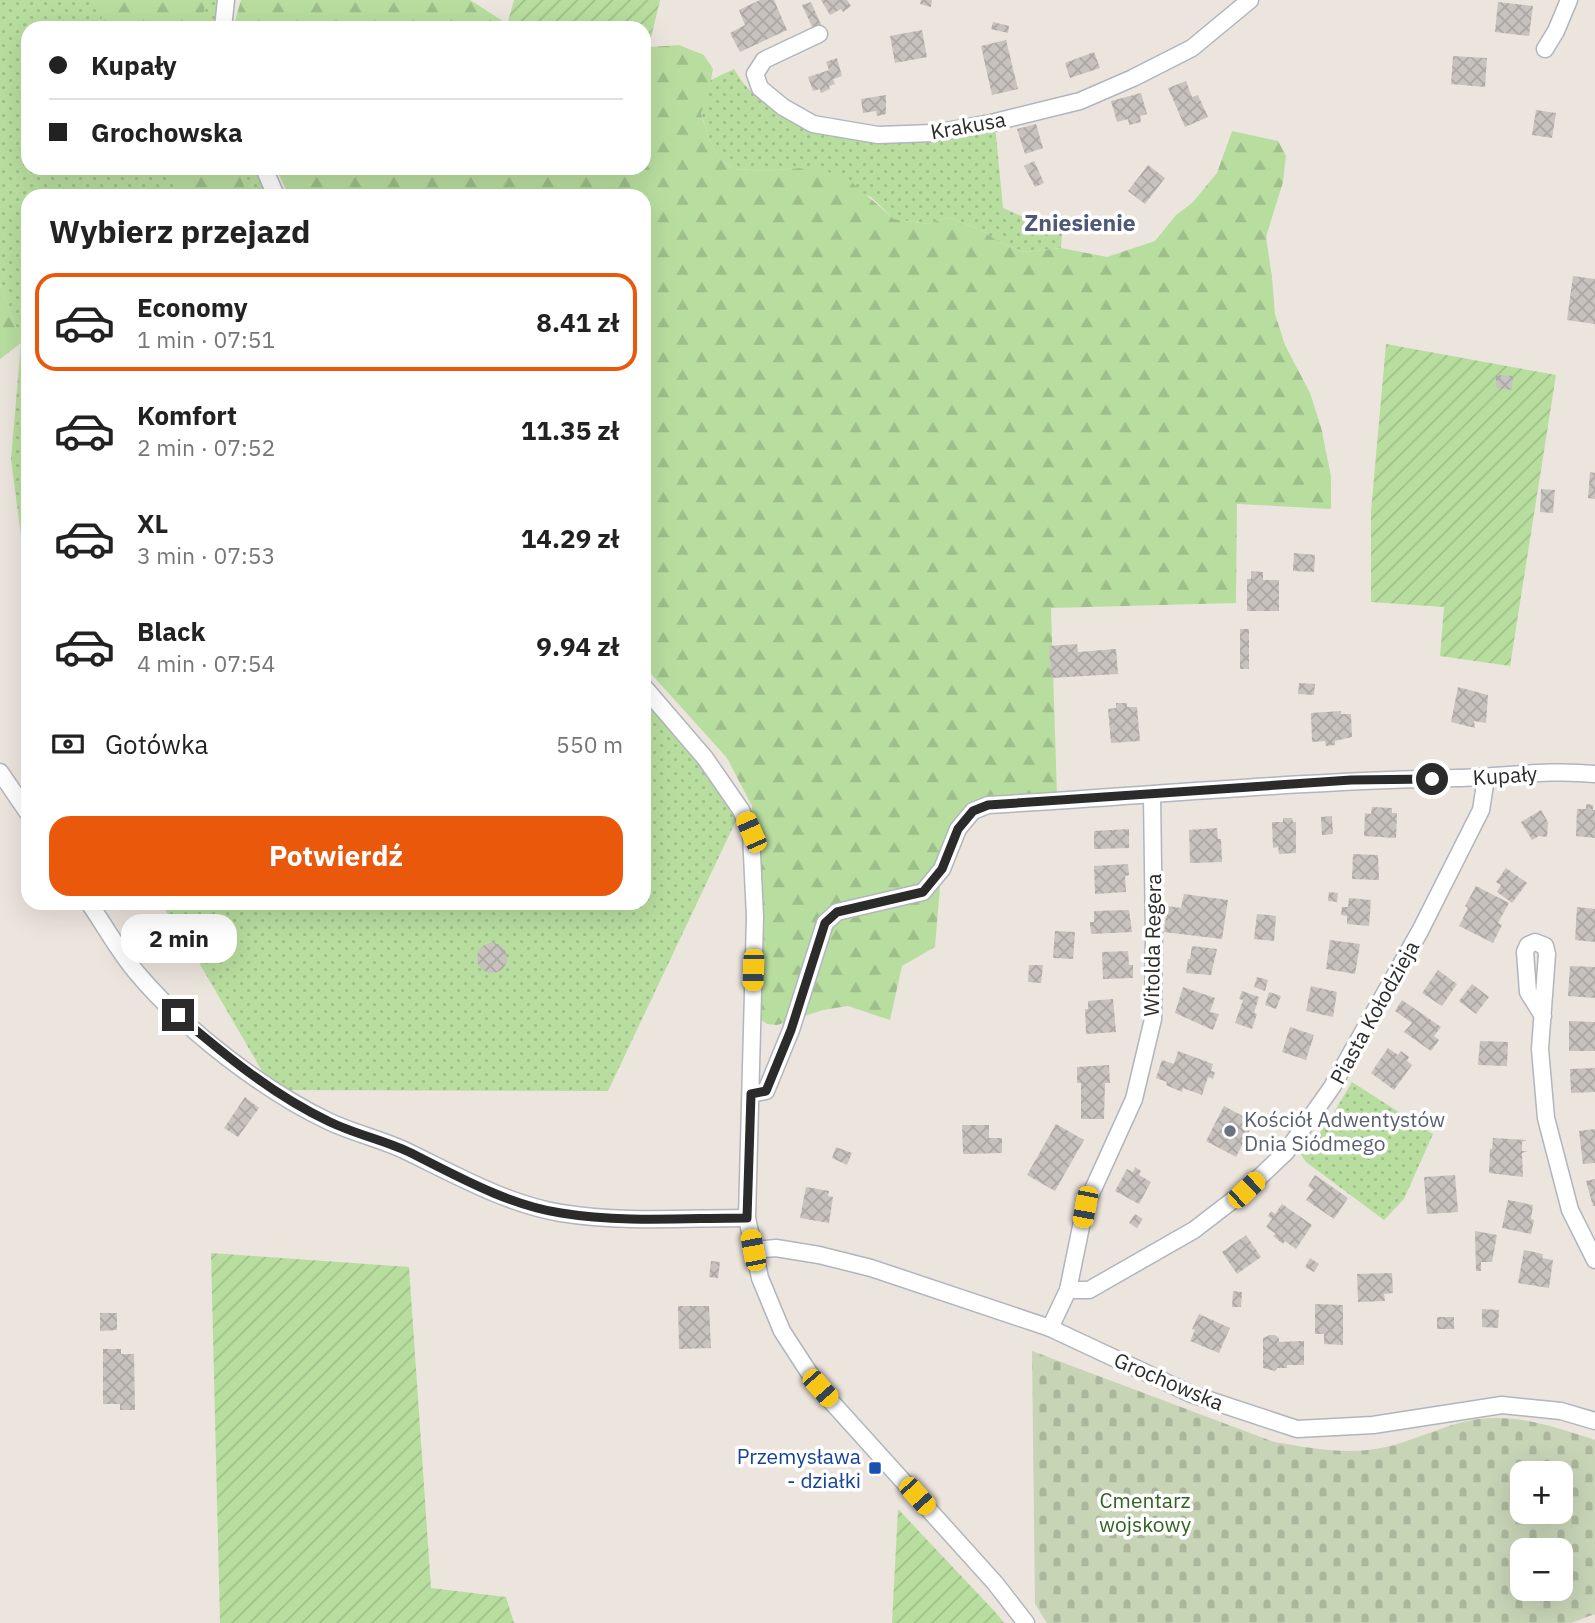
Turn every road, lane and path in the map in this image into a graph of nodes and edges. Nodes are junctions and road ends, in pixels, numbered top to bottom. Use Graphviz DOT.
graph roads {
  1 [pos="226,0"];
  2 [pos="1250,0"];
  3 [pos="1569,0"];
  4 [pos="224,21"];
  5 [pos="819,34"];
  6 [pos="1545,49"];
  7 [pos="651,695"];
  8 [pos="0,772"];
  9 [pos="1595,774"];
  10 [pos="1486,778"];
  11 [pos="1152,795"];
  12 [pos="21,803"];
  13 [pos="94,910"];
  14 [pos="1543,1016"];
  15 [pos="751,1094"];
  16 [pos="747,1218"];
  17 [pos="753,1250"];
  18 [pos="1595,1260"];
  19 [pos="1068,1290"];
  20 [pos="1050,1328"];
  21 [pos="1595,1422"];
  22 [pos="1026,1623"];
  1 -- 4 [label="street"];
  2 -- 5 [label="street, Krakusa"];
  3 -- 6 [label="street"];
  7 -- 15 [label="street"];
  8 -- 12 [label="street"];
  9 -- 10 [label="street, Kupały"];
  10 -- 11 [label="street, Kupały"];
  10 -- 19 [label="street, Piasta Kołodzieja"];
  11 -- 15 [label="street, Kupały"];
  11 -- 19 [label="street, Witolda Regera"];
  13 -- 16 [label="street"];
  14 -- 18 [label="street"];
  15 -- 16 [label="street"];
  16 -- 17 [label="street"];
  17 -- 20 [label="street, Grochowska"];
  17 -- 22 [label="street"];
  19 -- 20 [label="street, Witolda Regera"];
  20 -- 21 [label="street, Grochowska"];
}
